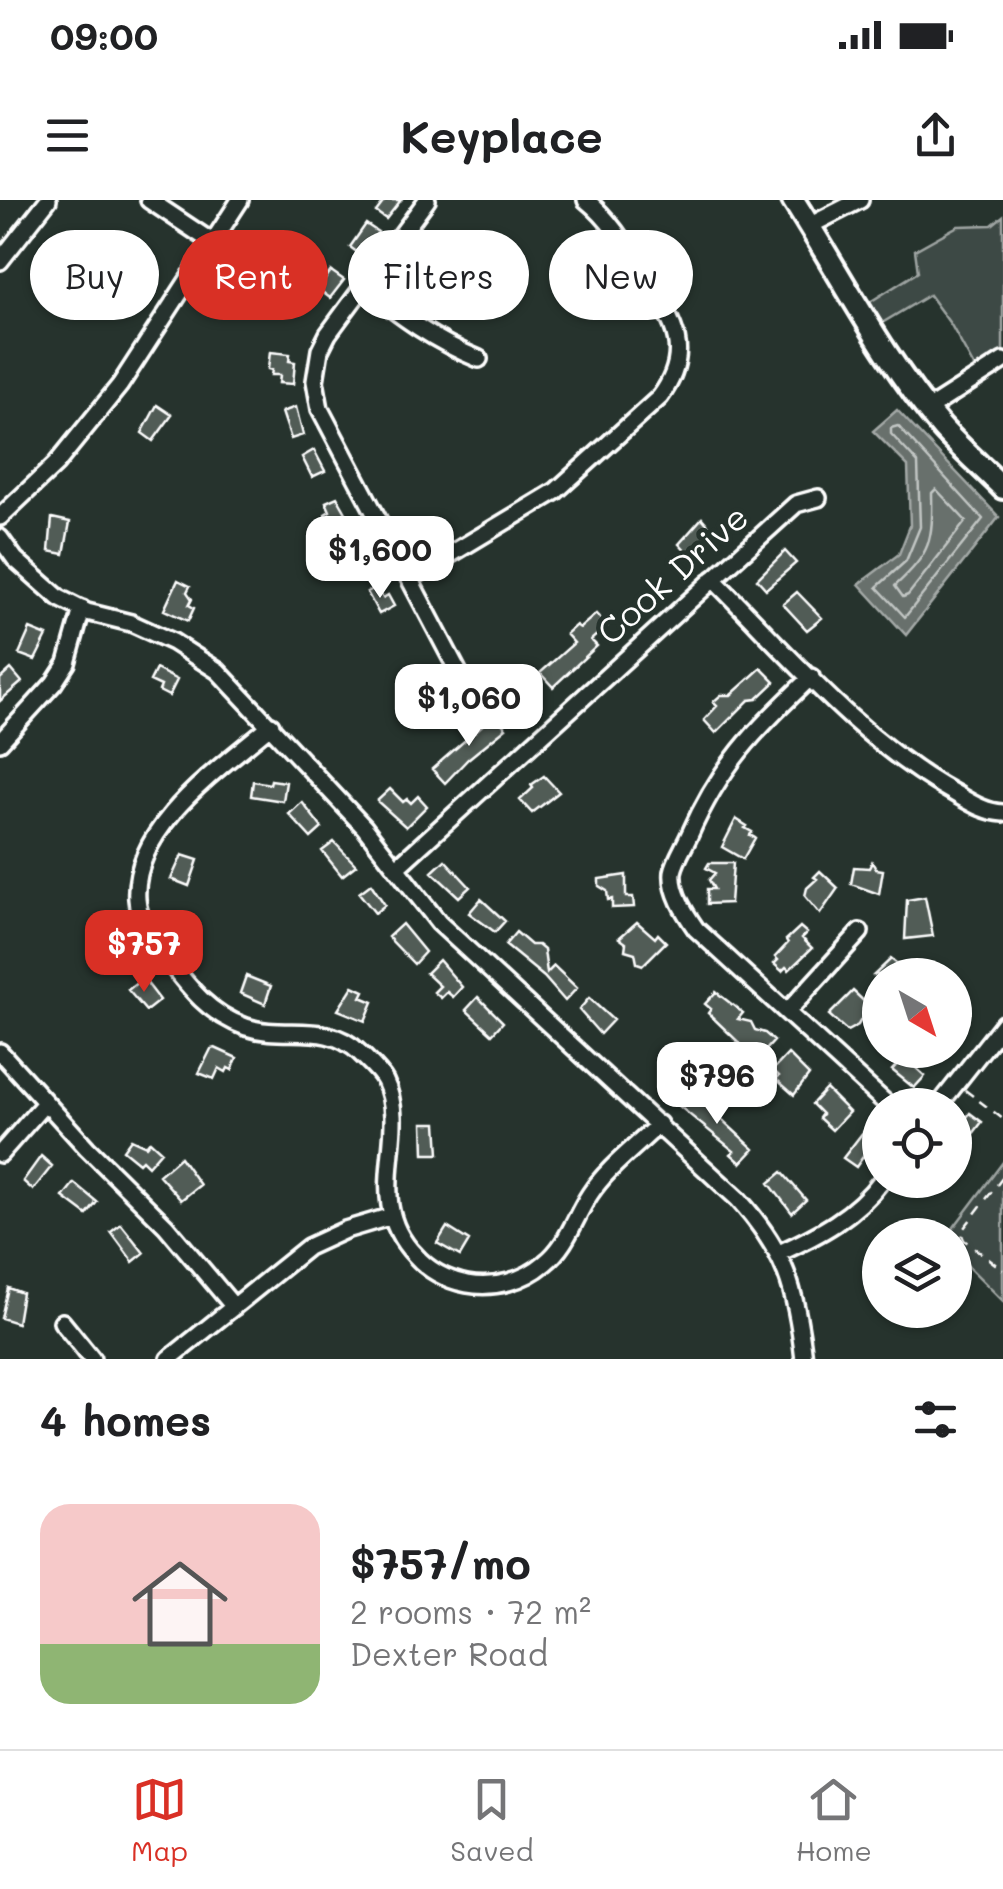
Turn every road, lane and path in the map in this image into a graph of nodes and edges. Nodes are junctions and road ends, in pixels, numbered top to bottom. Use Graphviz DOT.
graph roads {
  1 [pos="48,200"];
  2 [pos="150,200"];
  3 [pos="240,200"];
  4 [pos="427,200"];
  5 [pos="586,200"];
  6 [pos="793,200"];
  7 [pos="860,200"];
  8 [pos="810,226"];
  9 [pos="194,230"];
  10 [pos="220,230"];
  11 [pos="405,230"];
  12 [pos="0,261"];
  13 [pos="179,295"];
  14 [pos="348,307"];
  15 [pos="406,320"];
  16 [pos="479,358"];
  17 [pos="1003,361"];
  18 [pos="986,372"];
  19 [pos="1003,377"];
  20 [pos="928,409"];
  21 [pos="1003,488"];
  22 [pos="818,498"];
  23 [pos="0,517"];
  24 [pos="0,538"];
  25 [pos="411,578"];
  26 [pos="713,579"];
  27 [pos="82,609"];
  28 [pos="460,675"];
  29 [pos="810,676"];
  30 [pos="270,725"];
  31 [pos="0,742"];
  32 [pos="1003,813"];
  33 [pos="396,868"];
  34 [pos="860,932"];
  35 [pos="787,1012"];
  36 [pos="1003,1024"];
  37 [pos="0,1052"];
  38 [pos="956,1084"];
  39 [pos="870,1088"];
  40 [pos="953,1088"];
  41 [pos="45,1102"];
  42 [pos="1003,1119"];
  43 [pos="659,1124"];
  44 [pos="0,1154"];
  45 [pos="1003,1177"];
  46 [pos="867,1198"];
  47 [pos="392,1216"];
  48 [pos="779,1252"];
  49 [pos="1003,1270"];
  50 [pos="234,1307"];
  51 [pos="62,1322"];
  52 [pos="92,1359"];
  53 [pos="169,1359"];
  54 [pos="804,1359"];
  1 -- 12 [label="street"];
  2 -- 9 [label="street"];
  3 -- 10 [label="street"];
  4 -- 11 [label="street"];
  5 -- 25 [label="street"];
  6 -- 8 [label="main road"];
  7 -- 8 [label="street"];
  8 -- 20 [label="main road"];
  13 -- 23 [label="street"];
  14 -- 25 [label="street"];
  15 -- 16 [label="street"];
  17 -- 18 [label="street"];
  18 -- 19 [label="street"];
  18 -- 20 [label="street"];
  20 -- 21 [label="main road"];
  22 -- 26 [label="street, Cook Drive"];
  24 -- 27 [label="street"];
  25 -- 28 [label="street"];
  26 -- 29 [label="street"];
  26 -- 33 [label="street, Cook Drive"];
  27 -- 30 [label="street"];
  27 -- 31 [label="street"];
  29 -- 32 [label="street"];
  29 -- 35 [label="street"];
  30 -- 33 [label="street"];
  30 -- 47 [label="street"];
  33 -- 43 [label="street"];
  34 -- 35 [label="street"];
  35 -- 39 [label="street"];
  36 -- 38 [label="street"];
  37 -- 41 [label="street"];
  38 -- 40 [label="street"];
  38 -- 42 [label="path"];
  41 -- 44 [label="street"];
  41 -- 50 [label="street"];
  43 -- 47 [label="street"];
  43 -- 48 [label="street"];
  45 -- 49 [label="path"];
  46 -- 48 [label="street"];
  47 -- 50 [label="street"];
  48 -- 54 [label="street"];
  50 -- 53 [label="street"];
  51 -- 52 [label="street"];
}
